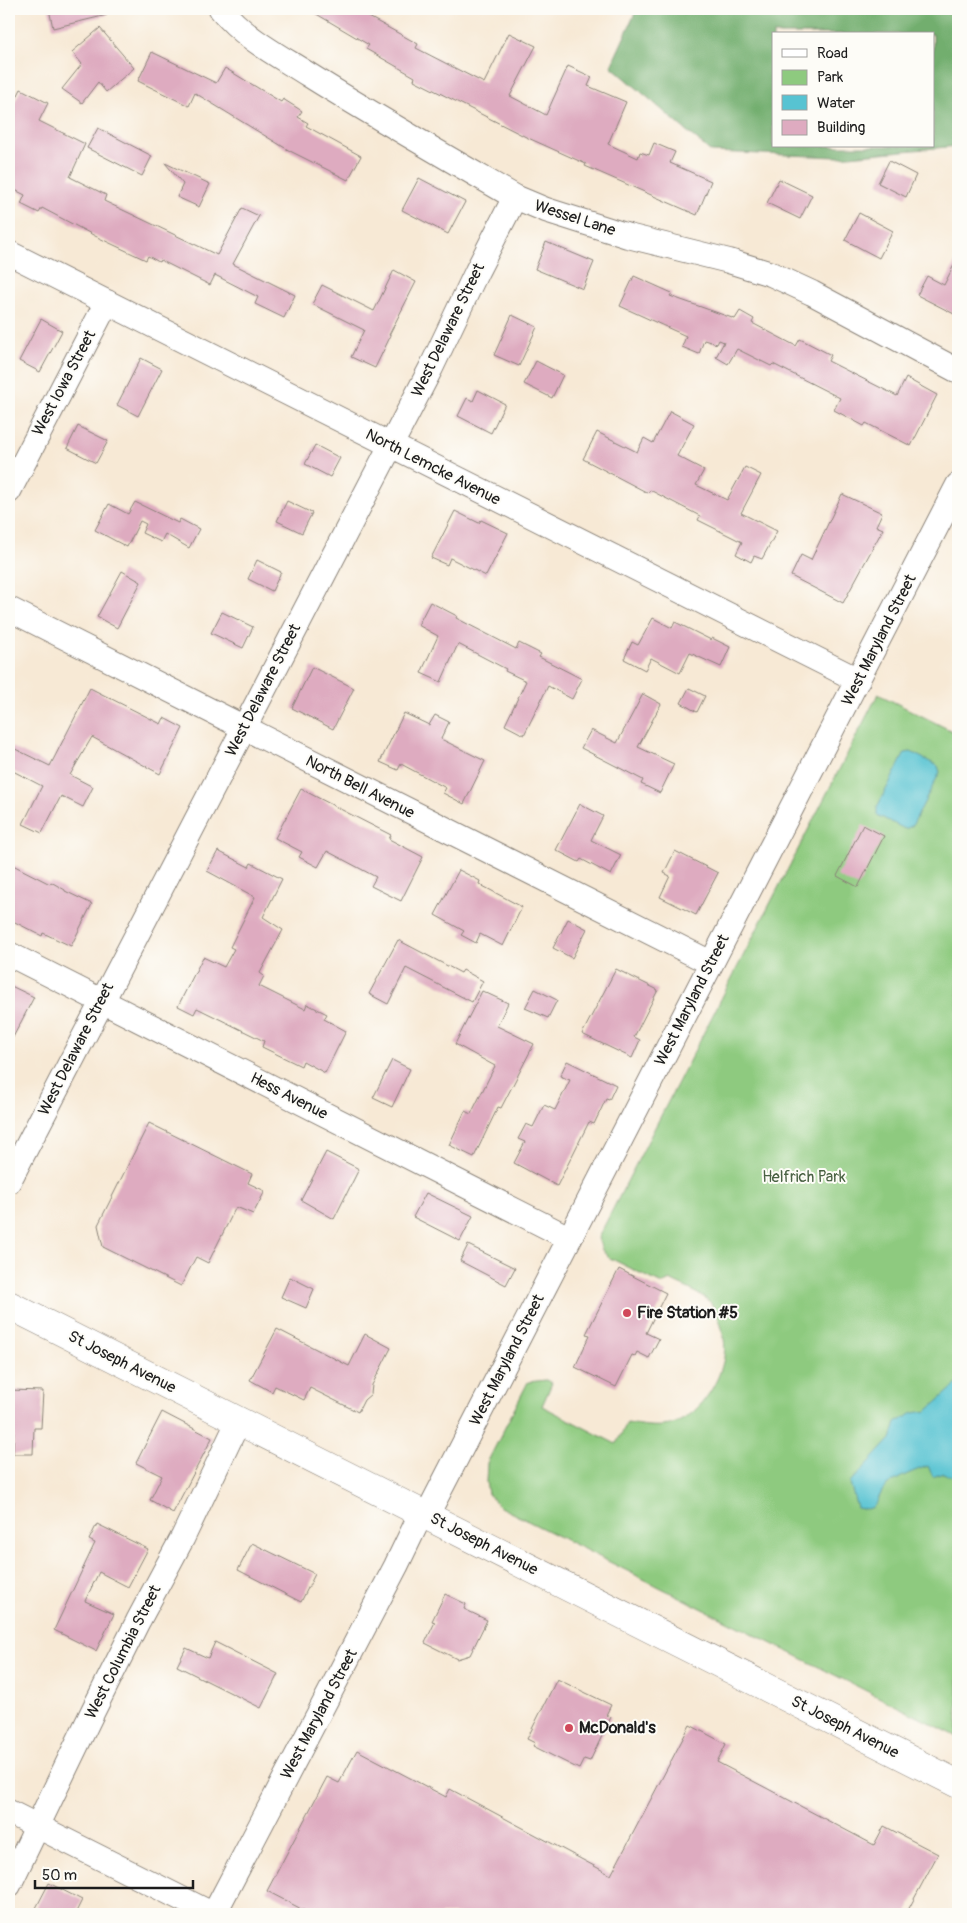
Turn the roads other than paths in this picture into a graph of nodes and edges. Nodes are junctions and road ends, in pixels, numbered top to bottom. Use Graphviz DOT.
graph roads {
  1 [pos="221,9"];
  2 [pos="515,197"];
  3 [pos="9,253"];
  4 [pos="107,302"];
  5 [pos="958,371"];
  6 [pos="390,445"];
  7 [pos="958,485"];
  8 [pos="9,491"];
  9 [pos="9,609"];
  10 [pos="858,680"];
  11 [pos="243,728"];
  12 [pos="9,954"];
  13 [pos="711,963"];
  14 [pos="101,1001"];
  15 [pos="9,1181"];
  16 [pos="569,1238"];
  17 [pos="9,1305"];
  18 [pos="239,1420"];
  19 [pos="425,1514"];
  20 [pos="958,1784"];
  21 [pos="9,1812"];
  22 [pos="38,1827"];
  23 [pos="9,1885"];
  24 [pos="213,1914"];
  1 -- 2 [label="street, Wessel Lane"];
  2 -- 5 [label="street, Wessel Lane"];
  2 -- 6 [label="street, West Delaware Street"];
  3 -- 4 [label="street, North Lemcke Avenue"];
  4 -- 6 [label="street, North Lemcke Avenue"];
  4 -- 8 [label="street, West Iowa Street"];
  6 -- 10 [label="street, North Lemcke Avenue"];
  6 -- 11 [label="street, West Delaware Street"];
  7 -- 10 [label="street, West Maryland Street"];
  9 -- 11 [label="street, North Bell Avenue"];
  10 -- 13 [label="street, West Maryland Street"];
  11 -- 13 [label="street, North Bell Avenue"];
  11 -- 14 [label="street, West Delaware Street"];
  12 -- 14 [label="street, Hess Avenue"];
  13 -- 16 [label="street, West Maryland Street"];
  14 -- 15 [label="street, West Delaware Street"];
  14 -- 16 [label="street, Hess Avenue"];
  16 -- 19 [label="street, West Maryland Street"];
  17 -- 18 [label="main road, St Joseph Avenue"];
  18 -- 19 [label="main road, St Joseph Avenue"];
  18 -- 22 [label="street, West Columbia Street"];
  19 -- 20 [label="main road, St Joseph Avenue"];
  19 -- 24 [label="street, West Maryland Street"];
  21 -- 22 [label="street"];
  22 -- 23 [label="street, West Columbia Street"];
  22 -- 24 [label="street"];
}
